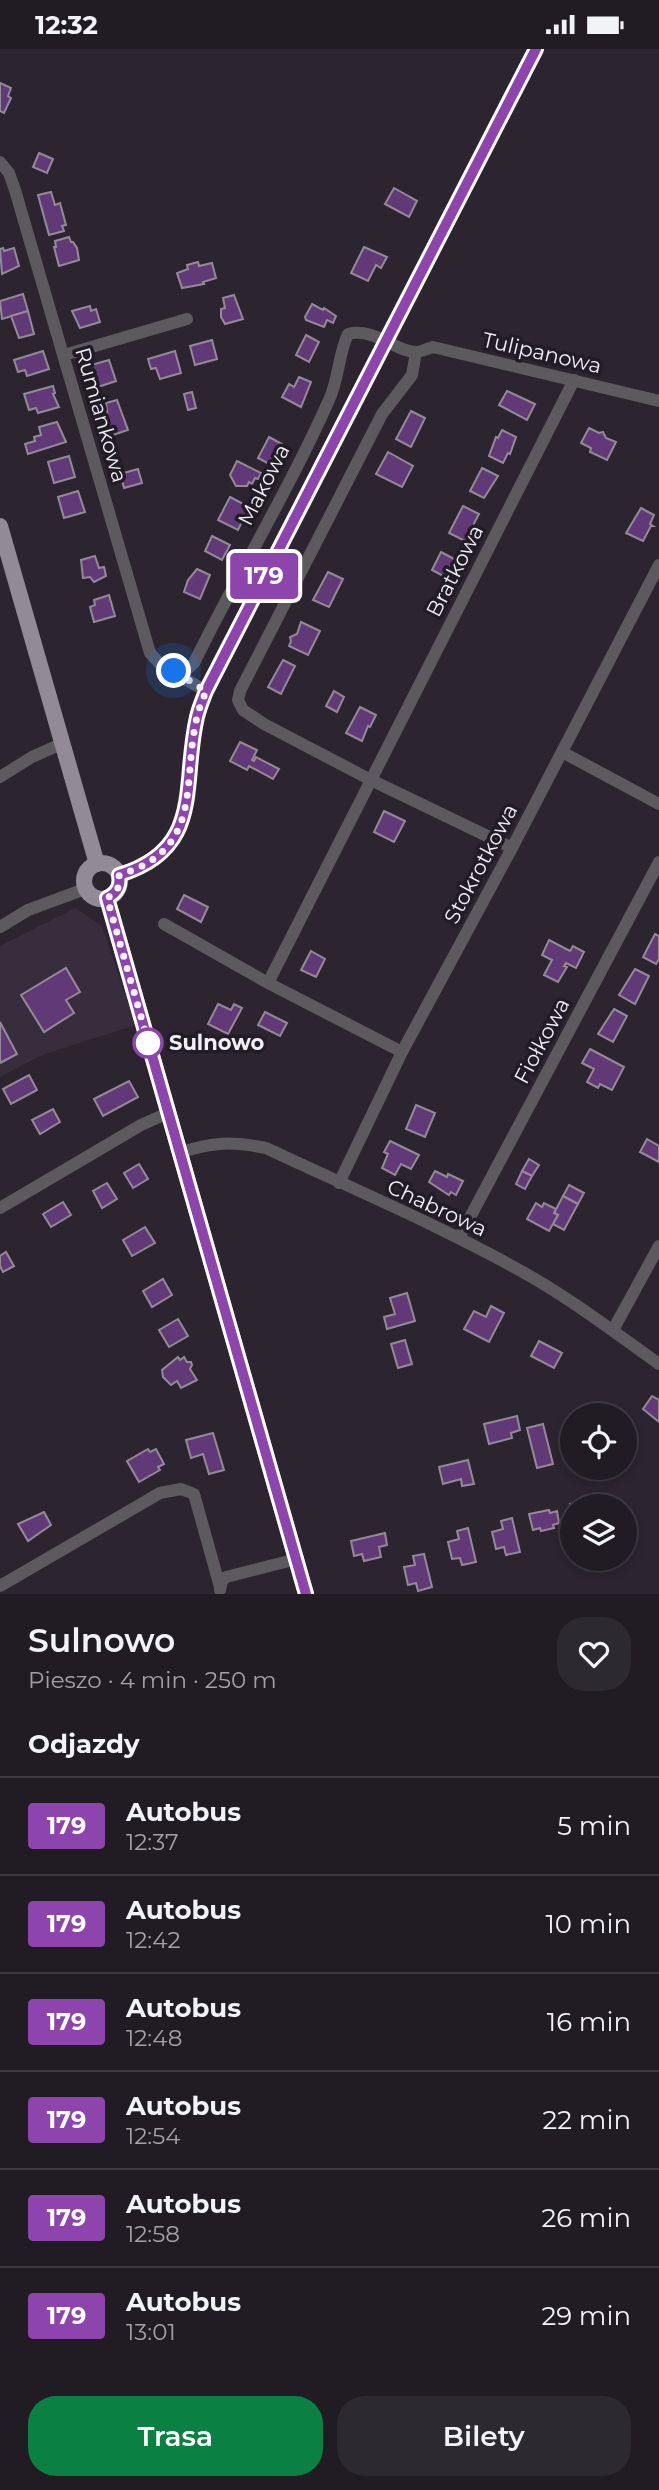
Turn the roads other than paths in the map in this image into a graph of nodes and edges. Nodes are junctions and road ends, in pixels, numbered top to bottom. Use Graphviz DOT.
graph roads {
  1 [pos="536,49"];
  2 [pos="0,162"];
  3 [pos="187,319"];
  4 [pos="387,341"];
  5 [pos="416,352"];
  6 [pos="64,355"];
  7 [pos="574,380"];
  8 [pos="659,401"];
  9 [pos="0,526"];
  10 [pos="659,565"];
  11 [pos="174,671"];
  12 [pos="206,691"];
  13 [pos="61,744"];
  14 [pos="562,752"];
  15 [pos="0,777"];
  16 [pos="371,780"];
  17 [pos="659,804"];
  18 [pos="512,848"];
  19 [pos="659,862"];
  20 [pos="97,864"];
  21 [pos="119,875"];
  22 [pos="85,889"];
  23 [pos="107,898"];
  24 [pos="164,924"];
  25 [pos="0,927"];
  26 [pos="268,983"];
  27 [pos="402,1052"];
  28 [pos="168,1113"];
  29 [pos="179,1153"];
  30 [pos="339,1183"];
  31 [pos="0,1208"];
  32 [pos="459,1238"];
  33 [pos="659,1245"];
  34 [pos="613,1331"];
  35 [pos="659,1364"];
  36 [pos="297,1559"];
  37 [pos="0,1586"];
  38 [pos="220,1591"];
  39 [pos="306,1594"];
  1 -- 4 [label="street"];
  2 -- 6 [label="street, Rumiankowa"];
  3 -- 6 [label="street"];
  4 -- 5 [label="street, Tulipanowa"];
  4 -- 11 [label="street, Makowa"];
  4 -- 12 [label="street"];
  5 -- 7 [label="street, Tulipanowa"];
  5 -- 16 [label="street"];
  6 -- 11 [label="street, Rumiankowa"];
  7 -- 8 [label="street, Tulipanowa"];
  7 -- 16 [label="street, Bratkowa"];
  9 -- 13 [label="main road"];
  10 -- 14 [label="street, Stokrotkowa"];
  11 -- 12 [label="street, Rumiankowa"];
  12 -- 21 [label="street"];
  13 -- 15 [label="street"];
  13 -- 20 [label="main road"];
  14 -- 17 [label="street"];
  14 -- 18 [label="street, Stokrotkowa"];
  16 -- 18 [label="street"];
  16 -- 26 [label="street, Bratkowa"];
  18 -- 27 [label="street, Stokrotkowa"];
  19 -- 32 [label="street, Fiołkowa"];
  20 -- 21 [label="main road"];
  20 -- 22 [label="main road"];
  21 -- 23 [label="main road"];
  22 -- 23 [label="main road"];
  22 -- 25 [label="street"];
  23 -- 28 [label="main road"];
  24 -- 26 [label="street"];
  26 -- 27 [label="street"];
  27 -- 30 [label="street, Stokrotkowa"];
  28 -- 29 [label="main road"];
  28 -- 31 [label="street"];
  29 -- 30 [label="street, Chabrowa"];
  29 -- 36 [label="main road"];
  30 -- 32 [label="street, Chabrowa"];
  32 -- 34 [label="street, Chabrowa"];
  33 -- 34 [label="street"];
  34 -- 35 [label="street, Chabrowa"];
  36 -- 38 [label="street"];
  36 -- 39 [label="main road"];
  37 -- 38 [label="street"];
}
